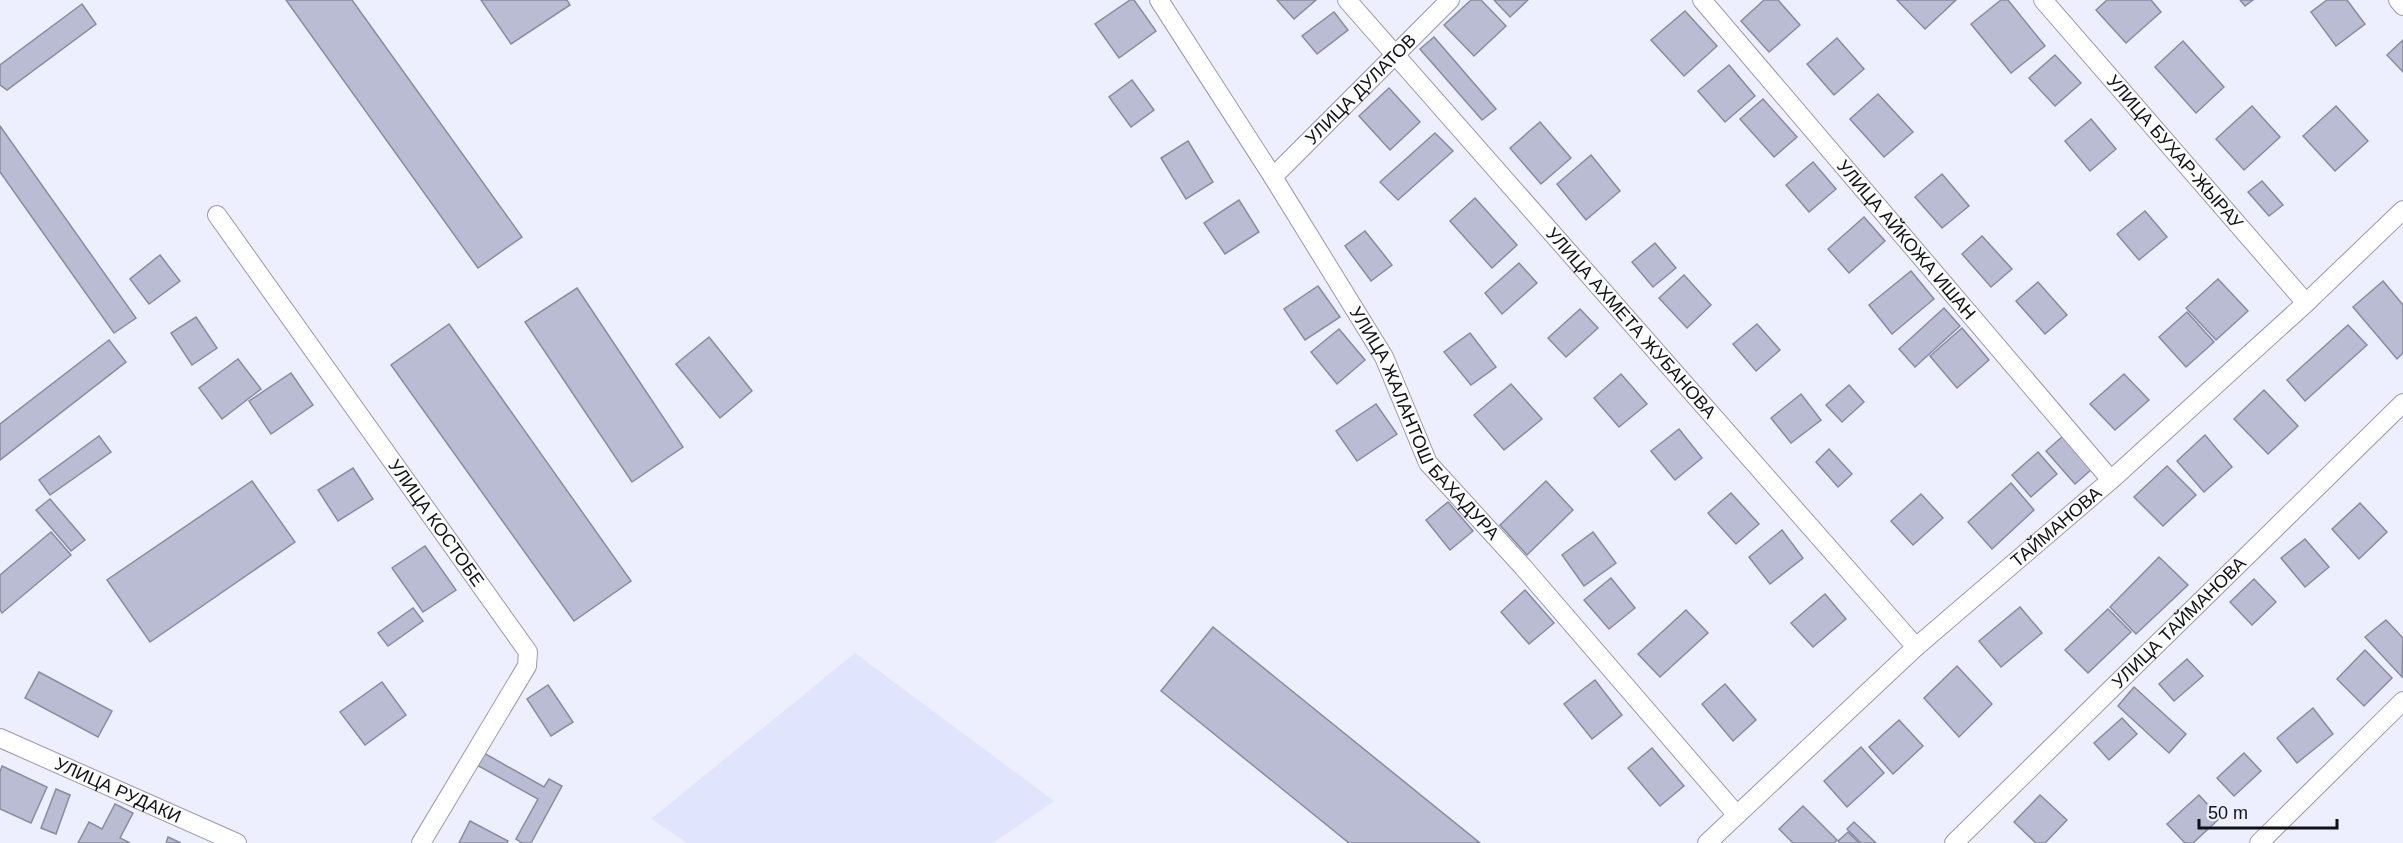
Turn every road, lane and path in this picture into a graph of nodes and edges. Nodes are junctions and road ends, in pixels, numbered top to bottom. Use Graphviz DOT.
graph roads {
  1 [pos="1159,0"];
  2 [pos="1347,0"];
  3 [pos="1449,0"];
  4 [pos="1702,0"];
  5 [pos="2043,0"];
  6 [pos="2398,0"];
  7 [pos="2403,6"];
  8 [pos="1396,53"];
  9 [pos="1273,177"];
  10 [pos="2403,210"];
  11 [pos="217,215"];
  12 [pos="2306,303"];
  13 [pos="2403,403"];
  14 [pos="2112,480"];
  15 [pos="1916,647"];
  16 [pos="2403,701"];
  17 [pos="0,738"];
  18 [pos="1736,814"];
  19 [pos="237,843"];
  20 [pos="421,843"];
  21 [pos="1707,843"];
  22 [pos="1954,843"];
  23 [pos="2259,843"];
  1 -- 9 [label="street, УЛИЦА ЖАЛАНТОШ БАХАДУРА"];
  2 -- 8 [label="street, УЛИЦА АХМЕТА ЖУБАНОВА"];
  3 -- 8 [label="street, УЛИЦА ДУЛАТОВ"];
  4 -- 14 [label="street, УЛИЦА АЙКОЖА ИШАН"];
  5 -- 12 [label="street, УЛИЦА БУХАР-ЖЫРАУ"];
  6 -- 7 [label="street"];
  8 -- 9 [label="street, УЛИЦА ДУЛАТОВ"];
  8 -- 15 [label="street, УЛИЦА АХМЕТА ЖУБАНОВА"];
  9 -- 18 [label="street, УЛИЦА ЖАЛАНТОШ БАХАДУРА"];
  10 -- 12 [label="street, ТАЙМАНОВА"];
  11 -- 20 [label="street, УЛИЦА КОСТОБЕ"];
  12 -- 14 [label="street, ТАЙМАНОВА"];
  13 -- 22 [label="street, УЛИЦА ТАЙМАНОВА"];
  14 -- 15 [label="street, ТАЙМАНОВА"];
  15 -- 18 [label="street, ТАЙМАНОВА"];
  16 -- 23 [label="street"];
  17 -- 19 [label="street, УЛИЦА РУДАКИ"];
  18 -- 21 [label="street, ТАЙМАНОВА"];
}
